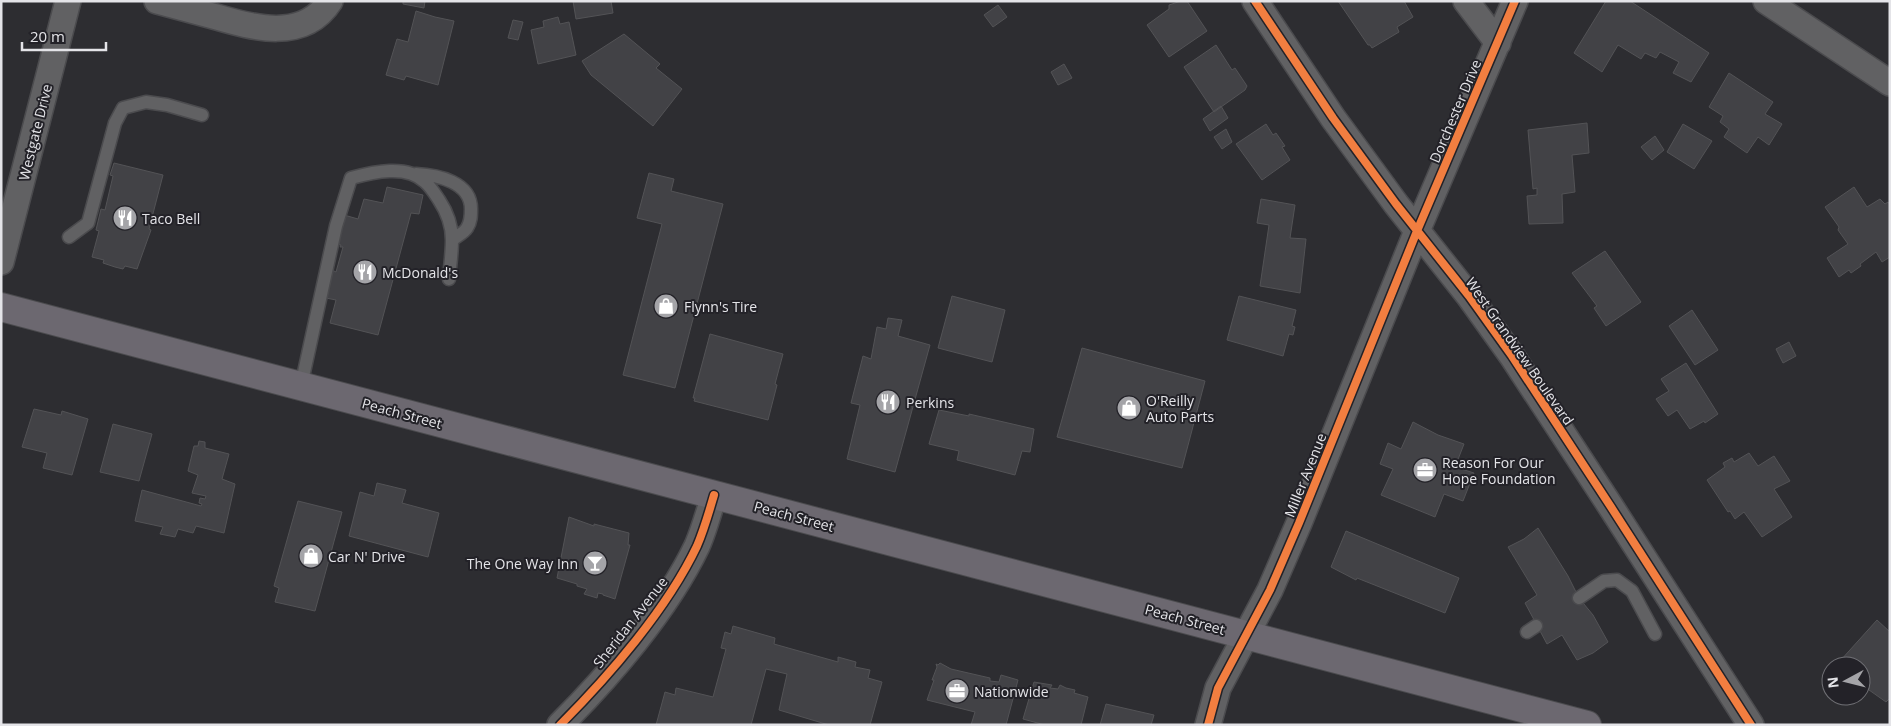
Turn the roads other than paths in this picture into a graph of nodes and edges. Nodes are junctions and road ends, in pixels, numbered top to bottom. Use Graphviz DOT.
graph roads {
  1 [pos="68,1"];
  2 [pos="157,1"];
  3 [pos="330,1"];
  4 [pos="1255,1"];
  5 [pos="1466,1"];
  6 [pos="1515,1"];
  7 [pos="1766,1"];
  8 [pos="1498,43"];
  9 [pos="1890,83"];
  10 [pos="202,115"];
  11 [pos="414,174"];
  12 [pos="1417,231"];
  13 [pos="69,237"];
  14 [pos="452,240"];
  15 [pos="1,262"];
  16 [pos="448,279"];
  17 [pos="1,306"];
  18 [pos="301,386"];
  19 [pos="714,495"];
  20 [pos="1579,598"];
  21 [pos="1655,634"];
  22 [pos="1247,636"];
  23 [pos="560,725"];
  24 [pos="1208,725"];
  25 [pos="1586,725"];
  26 [pos="1751,725"];
  1 -- 15 [label="street, Westgate Drive"];
  2 -- 3 [label="street"];
  4 -- 12 [label="street, West Grandview Boulevard"];
  5 -- 8 [label="street"];
  6 -- 8 [label="street, Dorchester Drive"];
  7 -- 9 [label="street"];
  8 -- 12 [label="street, Dorchester Drive"];
  10 -- 13 [label="lane"];
  11 -- 14 [label="lane"];
  11 -- 14 [label="lane"];
  11 -- 18 [label="lane"];
  12 -- 22 [label="street, Miller Avenue"];
  12 -- 26 [label="street, West Grandview Boulevard"];
  14 -- 16 [label="lane"];
  17 -- 18 [label="main road, Peach Street"];
  18 -- 19 [label="main road, Peach Street"];
  19 -- 22 [label="main road, Peach Street"];
  19 -- 23 [label="street, Sheridan Avenue"];
  20 -- 21 [label="lane"];
  22 -- 24 [label="street, Miller Avenue"];
  22 -- 25 [label="main road, Peach Street"];
}
